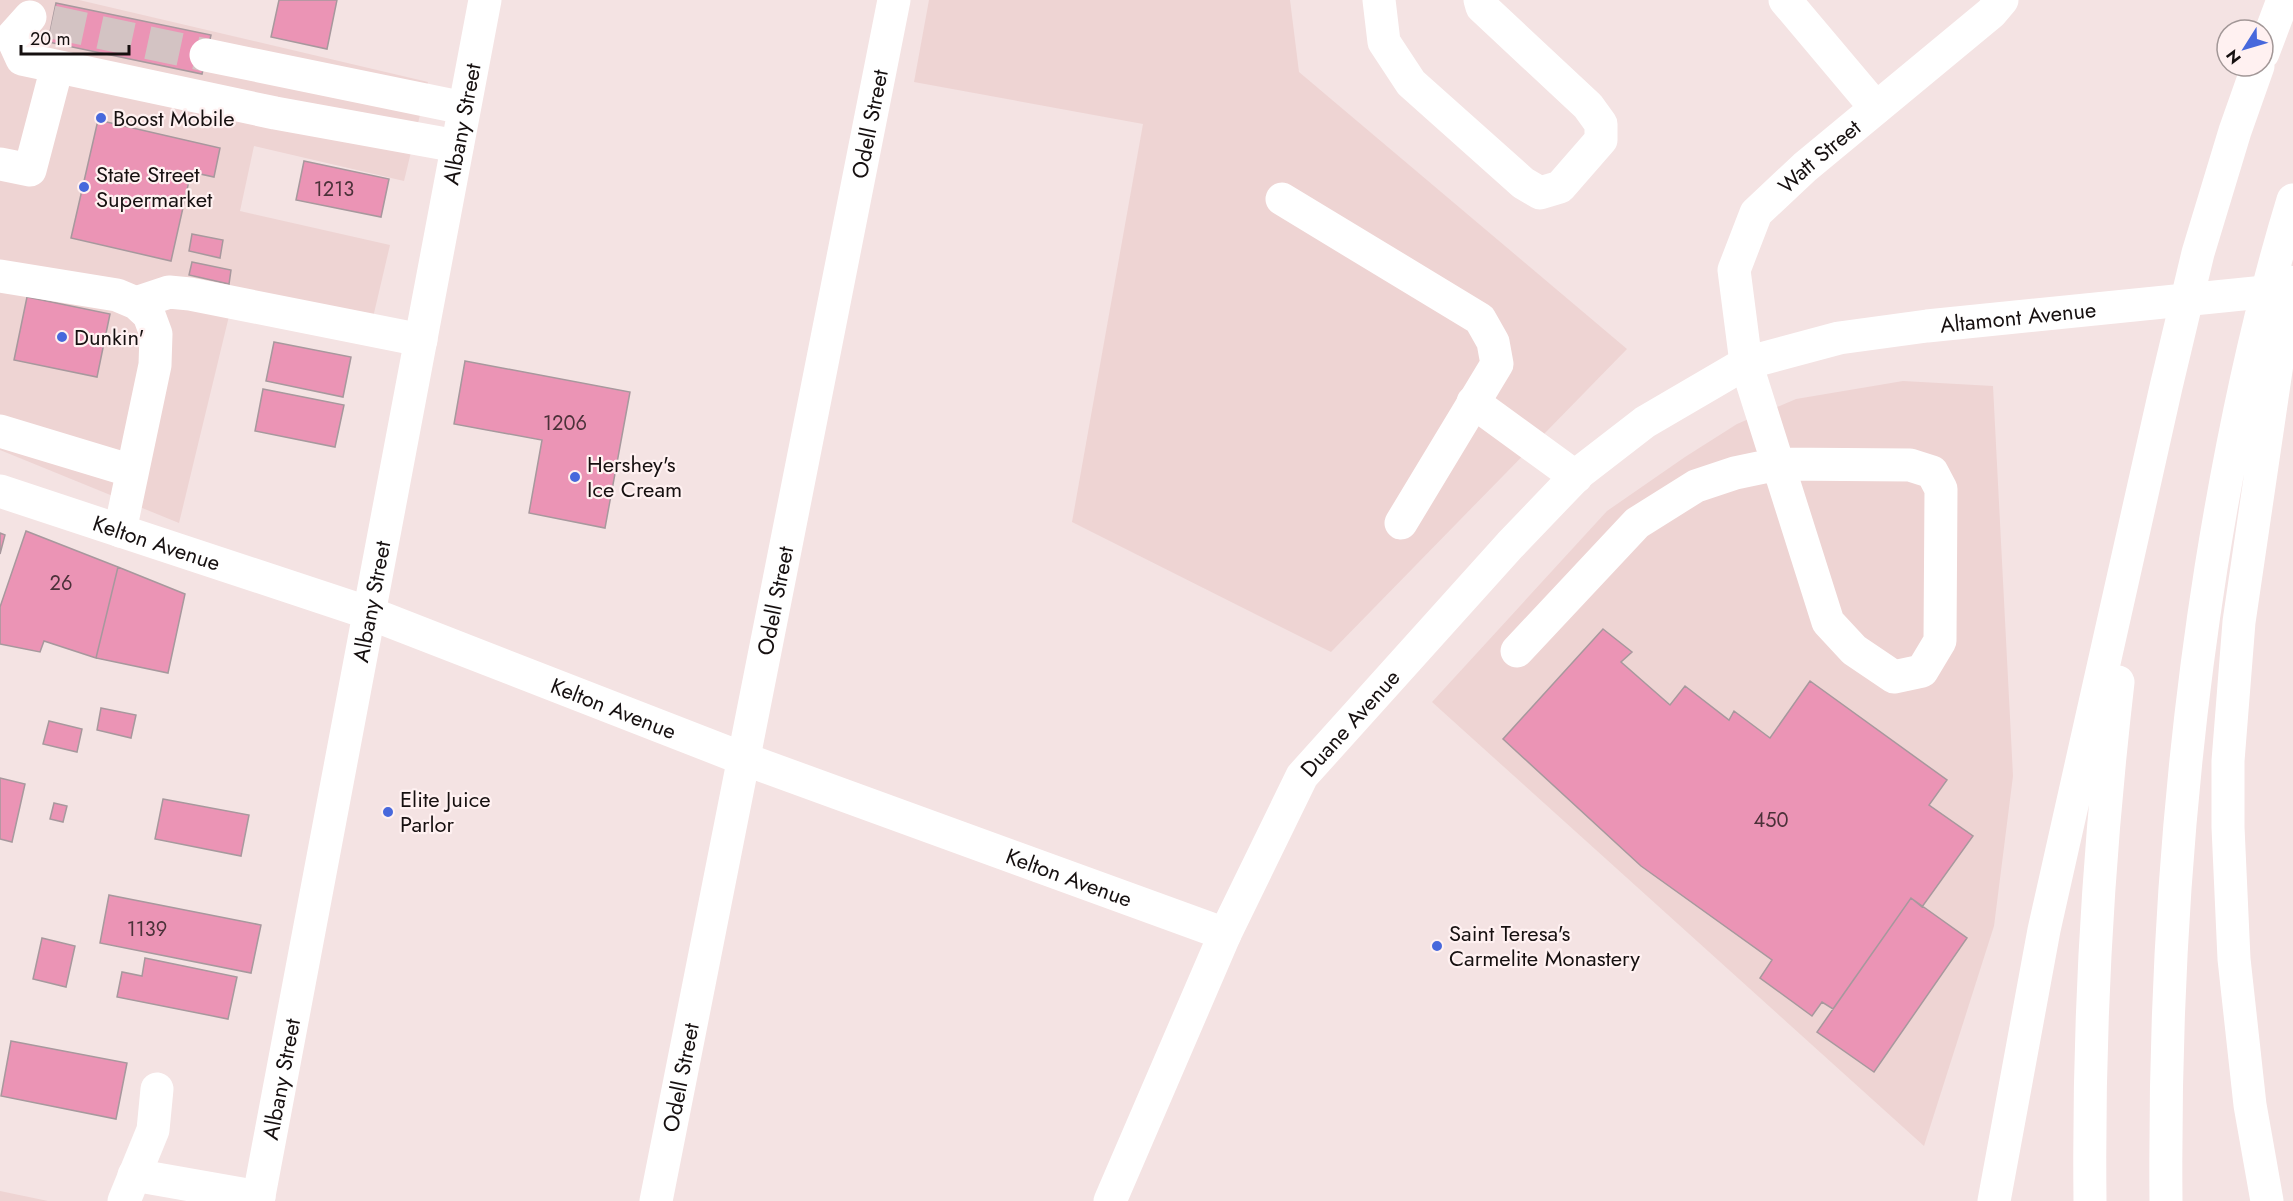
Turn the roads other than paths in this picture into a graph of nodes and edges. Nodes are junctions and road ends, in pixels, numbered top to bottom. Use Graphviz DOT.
graph roads {
  1 [pos="485,0"];
  2 [pos="894,0"];
  3 [pos="1379,0"];
  4 [pos="1480,0"];
  5 [pos="1785,0"];
  6 [pos="2002,0"];
  7 [pos="2283,0"];
  8 [pos="27,16"];
  9 [pos="2275,21"];
  10 [pos="206,55"];
  11 [pos="57,67"];
  12 [pos="2254,78"];
  13 [pos="464,108"];
  14 [pos="1876,108"];
  15 [pos="457,146"];
  16 [pos="0,164"];
  17 [pos="1282,199"];
  18 [pos="2293,200"];
  19 [pos="2293,252"];
  20 [pos="0,276"];
  21 [pos="2293,289"];
  22 [pos="136,303"];
  23 [pos="421,340"];
  24 [pos="1746,363"];
  25 [pos="2166,387"];
  26 [pos="1473,402"];
  27 [pos="0,431"];
  28 [pos="1778,464"];
  29 [pos="132,471"];
  30 [pos="1576,477"];
  31 [pos="0,491"];
  32 [pos="1401,523"];
  33 [pos="120,531"];
  34 [pos="369,613"];
  35 [pos="1517,651"];
  36 [pos="744,759"];
  37 [pos="1226,934"];
  38 [pos="157,1089"];
  39 [pos="129,1188"];
  40 [pos="258,1199"];
  41 [pos="656,1201"];
  42 [pos="1110,1201"];
  43 [pos="1994,1201"];
  44 [pos="2090,1201"];
  45 [pos="2166,1201"];
  46 [pos="2266,1201"];
  1 -- 13 [label="main road, Albany Street"];
  2 -- 36 [label="main road, Odell Street"];
  3 -- 4 [label="main road"];
  5 -- 14 [label="main road"];
  6 -- 14 [label="main road, Watt Street"];
  7 -- 9 [label="main road"];
  8 -- 11 [label="main road"];
  10 -- 13 [label="main road"];
  11 -- 15 [label="main road"];
  11 -- 16 [label="main road"];
  12 -- 25 [label="main road"];
  13 -- 15 [label="main road, Albany Street"];
  14 -- 24 [label="main road, Watt Street"];
  15 -- 23 [label="main road, Albany Street"];
  17 -- 26 [label="main road"];
  18 -- 45 [label="main road"];
  19 -- 46 [label="main road"];
  20 -- 22 [label="main road"];
  21 -- 24 [label="main road, Altamont Avenue"];
  22 -- 23 [label="main road"];
  22 -- 29 [label="main road"];
  23 -- 34 [label="main road, Albany Street"];
  24 -- 28 [label="main road, Watt Street"];
  24 -- 30 [label="main road, Duane Avenue"];
  25 -- 43 [label="main road"];
  25 -- 44 [label="main road"];
  26 -- 30 [label="main road"];
  26 -- 32 [label="main road"];
  27 -- 29 [label="main road"];
  28 -- 28 [label="main road"];
  28 -- 35 [label="main road"];
  29 -- 33 [label="main road"];
  30 -- 37 [label="main road, Duane Avenue"];
  31 -- 33 [label="main road, Kelton Avenue"];
  33 -- 34 [label="main road, Kelton Avenue"];
  34 -- 36 [label="main road, Kelton Avenue"];
  34 -- 40 [label="main road, Albany Street"];
  36 -- 37 [label="main road, Kelton Avenue"];
  36 -- 41 [label="main road, Odell Street"];
  37 -- 42 [label="main road, Duane Avenue"];
  38 -- 39 [label="main road"];
  39 -- 40 [label="main road"];
}
